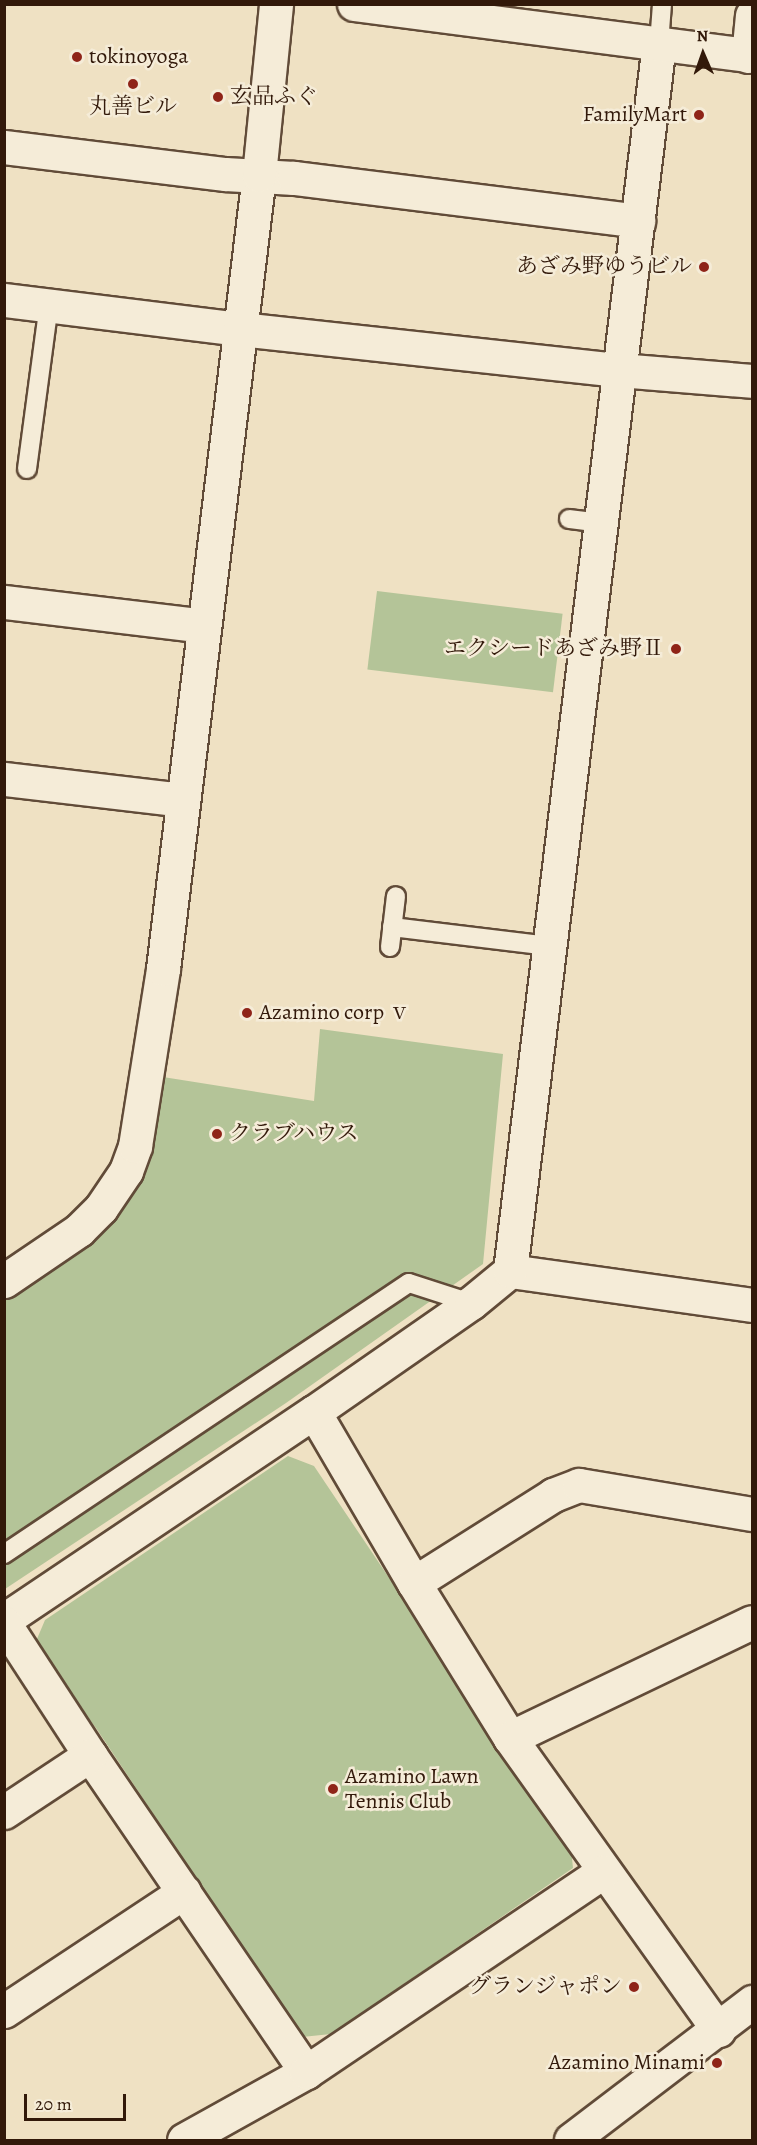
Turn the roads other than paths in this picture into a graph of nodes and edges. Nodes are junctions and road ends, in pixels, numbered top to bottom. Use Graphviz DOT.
graph roads {
  1 [pos="276,4"];
  2 [pos="354,4"];
  3 [pos="662,4"];
  4 [pos="753,15"];
  5 [pos="659,44"];
  6 [pos="750,56"];
  7 [pos="4,147"];
  8 [pos="259,175"];
  9 [pos="638,221"];
  10 [pos="4,300"];
  11 [pos="49,305"];
  12 [pos="240,329"];
  13 [pos="619,370"];
  14 [pos="753,381"];
  15 [pos="27,469"];
  16 [pos="569,519"];
  17 [pos="601,523"];
  18 [pos="4,602"];
  19 [pos="204,626"];
  20 [pos="4,779"];
  21 [pos="183,800"];
  22 [pos="396,896"];
  23 [pos="392,927"];
  24 [pos="549,946"];
  25 [pos="390,947"];
  26 [pos="510,1271"];
  27 [pos="4,1281"];
  28 [pos="471,1302"];
  29 [pos="753,1305"];
  30 [pos="314,1412"];
  31 [pos="753,1514"];
  32 [pos="4,1554"];
  33 [pos="414,1583"];
  34 [pos="4,1622"];
  35 [pos="753,1622"];
  36 [pos="510,1737"];
  37 [pos="90,1755"];
  38 [pos="4,1812"];
  39 [pos="604,1871"];
  40 [pos="184,1892"];
  41 [pos="753,2002"];
  42 [pos="4,2012"];
  43 [pos="718,2030"];
  44 [pos="306,2072"];
  45 [pos="184,2140"];
  46 [pos="571,2140"];
  1 -- 8 [label="street"];
  2 -- 5 [label="street"];
  3 -- 5 [label="lane"];
  4 -- 6 [label="street"];
  5 -- 6 [label="street"];
  5 -- 9 [label="street"];
  7 -- 8 [label="street"];
  8 -- 9 [label="street"];
  8 -- 12 [label="street"];
  9 -- 13 [label="street"];
  10 -- 11 [label="street"];
  11 -- 12 [label="street"];
  11 -- 15 [label="lane"];
  12 -- 13 [label="street"];
  12 -- 19 [label="street"];
  13 -- 14 [label="street"];
  13 -- 17 [label="street"];
  16 -- 17 [label="lane"];
  17 -- 24 [label="street"];
  18 -- 19 [label="street"];
  19 -- 21 [label="street"];
  20 -- 21 [label="street"];
  21 -- 27 [label="street"];
  22 -- 23 [label="lane"];
  23 -- 24 [label="lane"];
  23 -- 25 [label="lane"];
  24 -- 26 [label="street"];
  26 -- 28 [label="street"];
  26 -- 29 [label="street"];
  28 -- 30 [label="street"];
  28 -- 32 [label="lane"];
  30 -- 33 [label="street"];
  30 -- 34 [label="street"];
  31 -- 33 [label="street"];
  33 -- 36 [label="street"];
  34 -- 37 [label="street"];
  35 -- 36 [label="street"];
  36 -- 39 [label="street"];
  37 -- 38 [label="street"];
  37 -- 40 [label="street"];
  39 -- 43 [label="street"];
  39 -- 44 [label="street"];
  40 -- 42 [label="street"];
  40 -- 44 [label="street"];
  41 -- 43 [label="street"];
  43 -- 46 [label="street"];
  44 -- 45 [label="street"];
}
